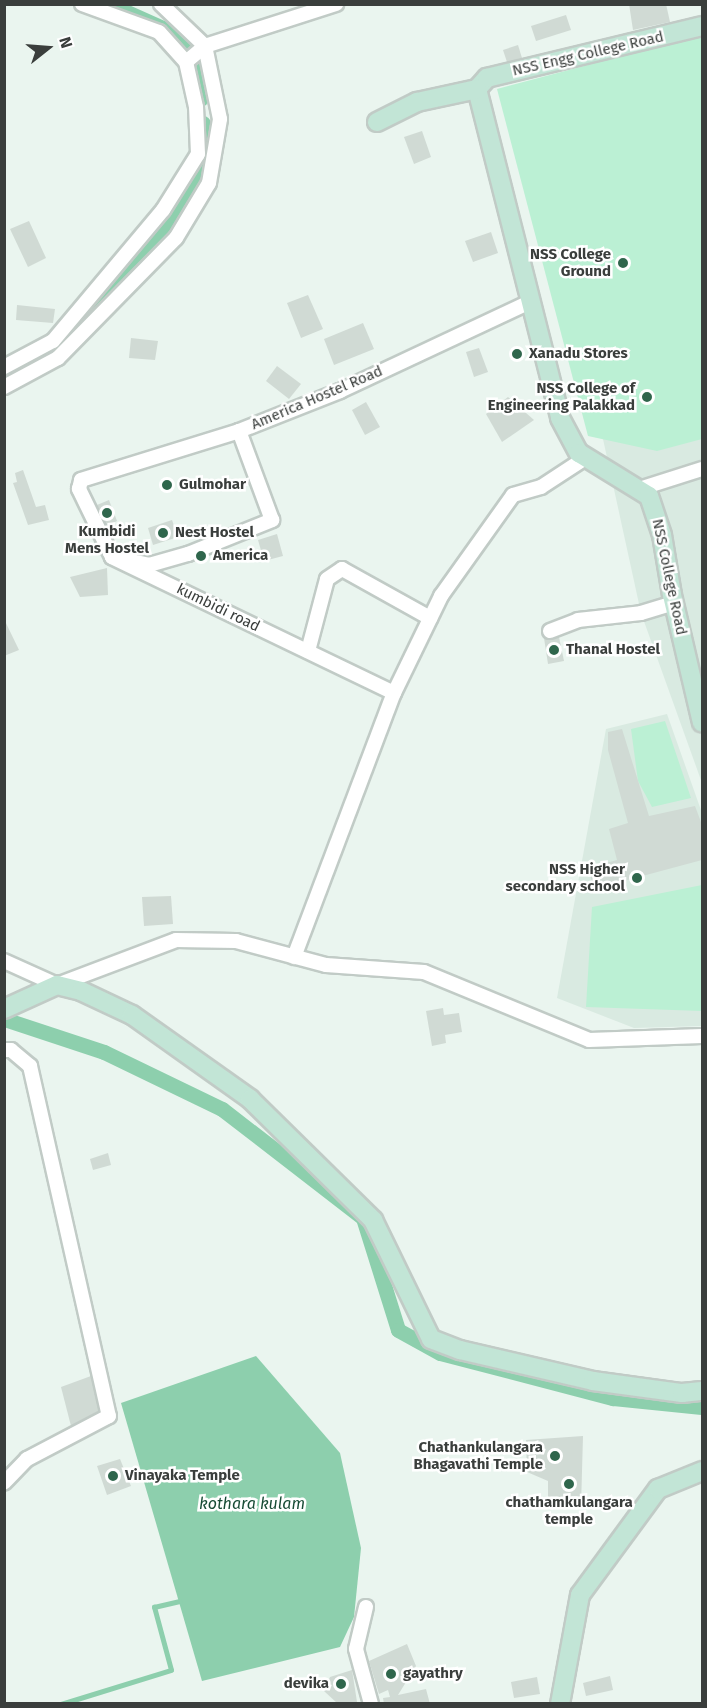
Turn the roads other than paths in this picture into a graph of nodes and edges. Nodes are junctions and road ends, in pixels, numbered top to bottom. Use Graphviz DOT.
graph roads {
  1 [pos="82,4"];
  2 [pos="161,4"];
  3 [pos="336,4"];
  4 [pos="702,26"];
  5 [pos="205,46"];
  6 [pos="186,62"];
  7 [pos="477,89"];
  8 [pos="377,122"];
  9 [pos="530,302"];
  10 [pos="4,367"];
  11 [pos="4,387"];
  12 [pos="239,431"];
  13 [pos="587,457"];
  14 [pos="702,469"];
  15 [pos="639,489"];
  16 [pos="112,557"];
  17 [pos="670,583"];
  18 [pos="430,618"];
  19 [pos="550,631"];
  20 [pos="308,651"];
  21 [pos="394,693"];
  22 [pos="702,723"];
  23 [pos="294,957"];
  24 [pos="4,961"];
  25 [pos="57,985"];
  26 [pos="4,1009"];
  27 [pos="702,1036"];
  28 [pos="4,1050"];
  29 [pos="702,1391"];
  30 [pos="702,1471"];
  31 [pos="4,1483"];
  32 [pos="366,1607"];
  33 [pos="371,1704"];
  34 [pos="560,1704"];
  1 -- 6 [label="street"];
  2 -- 5 [label="street"];
  3 -- 5 [label="street"];
  4 -- 7 [label="main road, NSS Engg College Road"];
  5 -- 6 [label="street"];
  5 -- 11 [label="street"];
  6 -- 10 [label="street"];
  7 -- 8 [label="main road, NSS Engg College Road"];
  7 -- 9 [label="main road, NSS College Road"];
  9 -- 12 [label="street, America Hostel Road"];
  9 -- 13 [label="main road, NSS College Road"];
  12 -- 16 [label="street"];
  12 -- 16 [label="street, America Hostel Road"];
  13 -- 15 [label="main road, NSS College Road"];
  13 -- 18 [label="street"];
  14 -- 15 [label="street"];
  15 -- 17 [label="main road, NSS College Road"];
  16 -- 20 [label="street, kumbidi road"];
  17 -- 19 [label="street"];
  17 -- 22 [label="main road, NSS College Road"];
  18 -- 20 [label="street"];
  18 -- 21 [label="street"];
  20 -- 21 [label="street, kumbidi road"];
  21 -- 23 [label="street"];
  23 -- 25 [label="street"];
  23 -- 27 [label="street"];
  24 -- 25 [label="street"];
  25 -- 26 [label="main road"];
  25 -- 29 [label="main road"];
  28 -- 31 [label="street"];
  30 -- 34 [label="main road"];
  32 -- 33 [label="street"];
}
